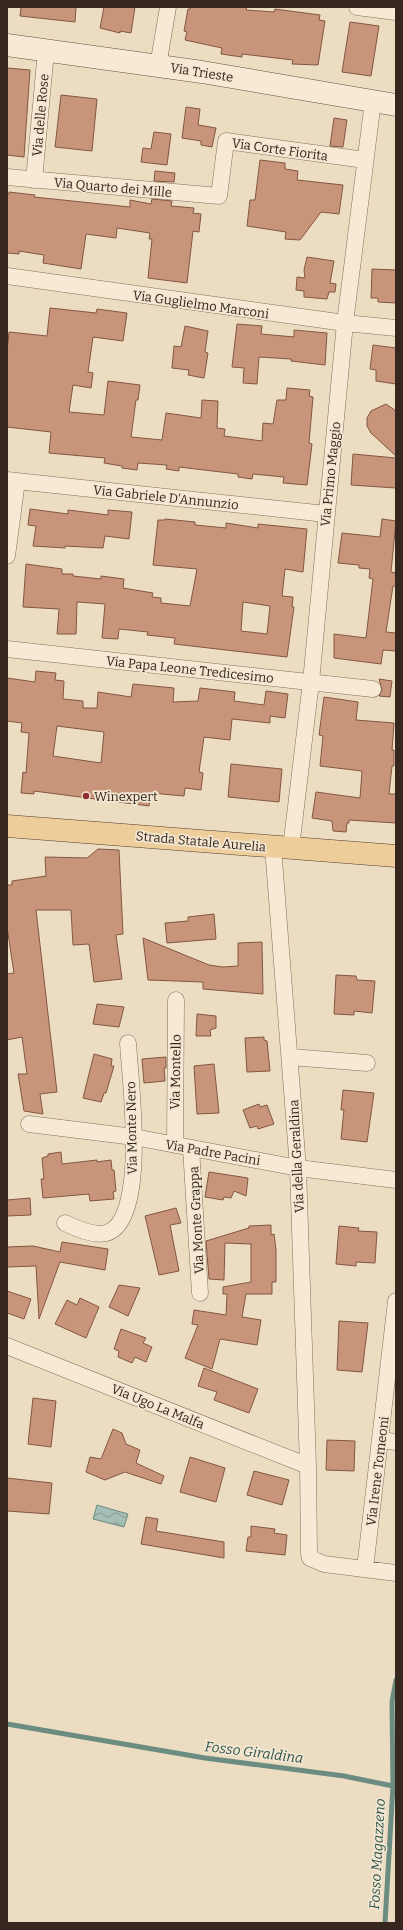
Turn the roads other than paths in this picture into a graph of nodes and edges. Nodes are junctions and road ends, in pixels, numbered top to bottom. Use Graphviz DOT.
graph roads {
  1 [pos="168,7"];
  2 [pos="357,7"];
  3 [pos="396,12"];
  4 [pos="7,45"];
  5 [pos="46,51"];
  6 [pos="158,66"];
  7 [pos="373,101"];
  8 [pos="396,102"];
  9 [pos="365,160"];
  10 [pos="7,177"];
  11 [pos="34,180"];
  12 [pos="220,196"];
  13 [pos="7,276"];
  14 [pos="345,324"];
  15 [pos="396,328"];
  16 [pos="12,480"];
  17 [pos="326,514"];
  18 [pos="7,556"];
  19 [pos="7,649"];
  20 [pos="311,682"];
  21 [pos="373,688"];
  22 [pos="7,826"];
  23 [pos="282,848"];
  24 [pos="396,856"];
  25 [pos="176,1000"];
  26 [pos="128,1043"];
  27 [pos="290,1057"];
  28 [pos="367,1063"];
  29 [pos="29,1124"];
  30 [pos="134,1137"];
  31 [pos="175,1145"];
  32 [pos="191,1148"];
  33 [pos="298,1168"];
  34 [pos="396,1180"];
  35 [pos="65,1223"];
  36 [pos="200,1292"];
  37 [pos="396,1309"];
  38 [pos="7,1346"];
  39 [pos="388,1441"];
  40 [pos="308,1466"];
  41 [pos="365,1570"];
  42 [pos="396,1574"];
  1 -- 6 [label="street"];
  2 -- 3 [label="street"];
  4 -- 5 [label="street, Via Trieste"];
  5 -- 6 [label="street, Via Trieste"];
  5 -- 11 [label="street, Via delle Rose"];
  6 -- 7 [label="street, Via Trieste"];
  7 -- 8 [label="street, Via Trieste"];
  7 -- 9 [label="street, Via Primo Maggio"];
  9 -- 12 [label="street, Via Corte Fiorita"];
  9 -- 14 [label="street, Via Primo Maggio"];
  10 -- 11 [label="street, Via Quarto dei Mille"];
  11 -- 12 [label="street, Via Quarto dei Mille"];
  13 -- 14 [label="street, Via Guglielmo Marconi"];
  14 -- 15 [label="street, Via Guglielmo Marconi"];
  14 -- 17 [label="street, Via Primo Maggio"];
  16 -- 17 [label="street, Via Gabriele D'Annunzio"];
  16 -- 18 [label="street"];
  17 -- 20 [label="street, Via Primo Maggio"];
  19 -- 20 [label="street, Via Papa Leone Tredicesimo"];
  20 -- 21 [label="street, Via Papa Leone Tredicesimo"];
  20 -- 23 [label="street, Via Primo Maggio"];
  22 -- 23 [label="main road, Strada Statale Aurelia"];
  23 -- 24 [label="main road, Strada Statale Aurelia"];
  23 -- 27 [label="street, Via della Geraldina"];
  25 -- 31 [label="street, Via Montello"];
  26 -- 30 [label="street, Via Monte Nero"];
  27 -- 28 [label="street"];
  27 -- 33 [label="street, Via della Geraldina"];
  29 -- 30 [label="street, Via Padre Pacini"];
  30 -- 31 [label="street, Via Padre Pacini"];
  30 -- 35 [label="street, Via Monte Nero"];
  31 -- 32 [label="street, Via Padre Pacini"];
  32 -- 33 [label="street, Via Padre Pacini"];
  32 -- 36 [label="street, Via Monte Grappa"];
  33 -- 34 [label="street, Via Padre Pacini"];
  33 -- 40 [label="street, Via della Geraldina"];
  37 -- 39 [label="street, Via Irene Tomeoni"];
  38 -- 40 [label="street, Via Ugo La Malfa"];
  39 -- 41 [label="street, Via Irene Tomeoni"];
  40 -- 41 [label="street, Via della Geraldina"];
  41 -- 42 [label="street"];
}
